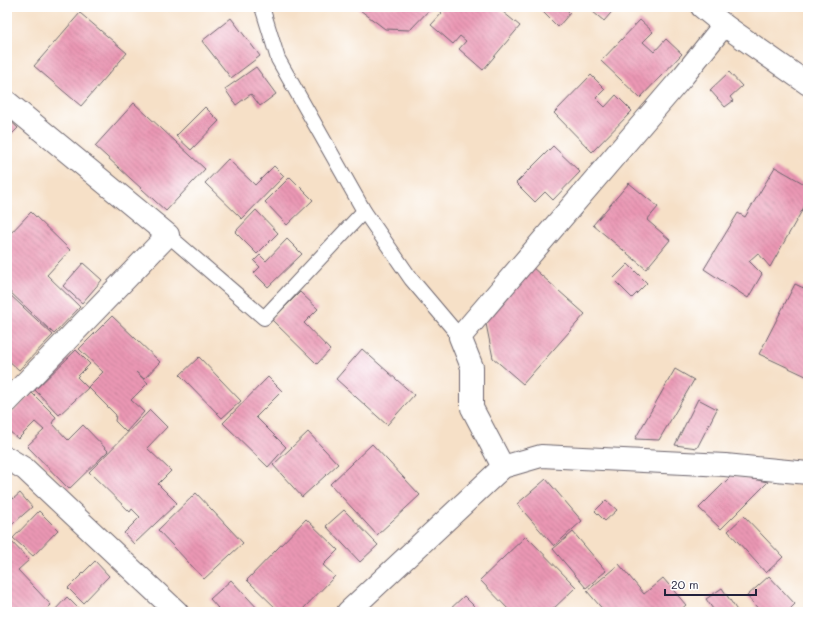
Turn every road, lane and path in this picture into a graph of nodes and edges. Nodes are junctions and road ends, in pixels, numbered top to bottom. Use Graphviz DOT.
graph roads {
  1 [pos="262,7"];
  2 [pos="702,7"];
  3 [pos="724,25"];
  4 [pos="808,84"];
  5 [pos="7,102"];
  6 [pos="364,211"];
  7 [pos="168,236"];
  8 [pos="460,337"];
  9 [pos="7,402"];
  10 [pos="7,458"];
  11 [pos="503,467"];
  12 [pos="808,473"];
  13 [pos="177,612"];
  14 [pos="348,612"];
  1 -- 6 [label="lane"];
  2 -- 3 [label="street"];
  3 -- 4 [label="street"];
  3 -- 8 [label="street"];
  5 -- 7 [label="street"];
  6 -- 7 [label="lane"];
  6 -- 8 [label="lane"];
  7 -- 9 [label="street"];
  8 -- 11 [label="street"];
  10 -- 13 [label="street"];
  11 -- 12 [label="street"];
  11 -- 14 [label="street"];
}
